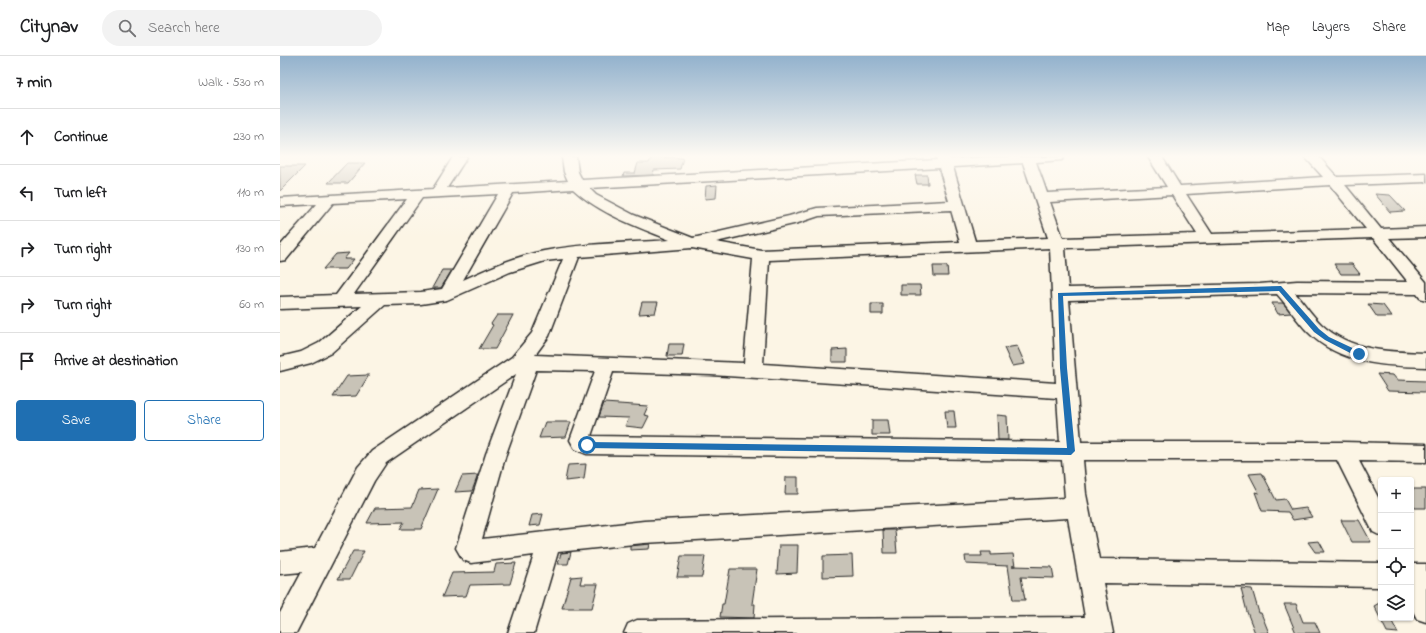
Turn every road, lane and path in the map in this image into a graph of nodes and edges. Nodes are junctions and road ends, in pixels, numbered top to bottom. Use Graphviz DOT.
graph roads {
  1 [pos="443,184"];
  2 [pos="589,184"];
  3 [pos="951,184"];
  4 [pos="1038,184"];
  5 [pos="1173,184"];
  6 [pos="1283,184"];
  7 [pos="1336,184"];
  8 [pos="577,185"];
  9 [pos="508,189"];
  10 [pos="1177,190"];
  11 [pos="437,193"];
  12 [pos="418,194"];
  13 [pos="1043,198"];
  14 [pos="330,200"];
  15 [pos="280,202"];
  16 [pos="957,206"];
  17 [pos="1426,232"];
  18 [pos="299,234"];
  19 [pos="1377,234"];
  20 [pos="280,235"];
  21 [pos="1207,238"];
  22 [pos="692,243"];
  23 [pos="1057,243"];
  24 [pos="969,246"];
  25 [pos="573,252"];
  26 [pos="761,255"];
  27 [pos="280,256"];
  28 [pos="1281,288"];
  29 [pos="1424,290"];
  30 [pos="447,294"];
  31 [pos="1060,294"];
  32 [pos="381,299"];
  33 [pos="341,301"];
  34 [pos="280,303"];
  35 [pos="1426,360"];
  36 [pos="524,362"];
  37 [pos="280,364"];
  38 [pos="607,364"];
  39 [pos="753,371"];
  40 [pos="1066,392"];
  41 [pos="1071,451"];
  42 [pos="1343,451"];
  43 [pos="1426,453"];
  44 [pos="1077,507"];
  45 [pos="1378,518"];
  46 [pos="550,542"];
  47 [pos="321,559"];
  48 [pos="280,563"];
  49 [pos="1088,571"];
  50 [pos="1378,575"];
  51 [pos="1414,576"];
  52 [pos="1426,576"];
  53 [pos="1413,585"];
  54 [pos="1426,610"];
  55 [pos="1099,632"];
  56 [pos="283,633"];
  57 [pos="521,633"];
  58 [pos="637,633"];
  1 -- 11 [label="street"];
  2 -- 8 [label="street"];
  3 -- 16 [label="street"];
  4 -- 13 [label="street"];
  5 -- 10 [label="street"];
  6 -- 10 [label="street"];
  7 -- 19 [label="street"];
  8 -- 9 [label="street"];
  8 -- 22 [label="street"];
  9 -- 11 [label="street"];
  9 -- 30 [label="street"];
  10 -- 13 [label="street"];
  10 -- 21 [label="street"];
  11 -- 12 [label="street"];
  12 -- 14 [label="street"];
  12 -- 33 [label="street"];
  13 -- 23 [label="street"];
  14 -- 15 [label="street"];
  14 -- 18 [label="street"];
  16 -- 22 [label="street"];
  16 -- 24 [label="street"];
  17 -- 19 [label="street"];
  18 -- 20 [label="street"];
  18 -- 27 [label="street"];
  19 -- 21 [label="street"];
  19 -- 29 [label="street"];
  21 -- 23 [label="street"];
  22 -- 25 [label="street"];
  22 -- 26 [label="street"];
  23 -- 24 [label="street"];
  23 -- 31 [label="street"];
  24 -- 26 [label="street"];
  25 -- 30 [label="street"];
  25 -- 36 [label="street"];
  26 -- 39 [label="street"];
  28 -- 29 [label="street"];
  28 -- 31 [label="street"];
  28 -- 35 [label="street"];
  30 -- 32 [label="street"];
  31 -- 40 [label="street"];
  32 -- 33 [label="street"];
  32 -- 37 [label="street"];
  33 -- 34 [label="street"];
  36 -- 38 [label="street"];
  36 -- 46 [label="street"];
  36 -- 47 [label="street"];
  38 -- 39 [label="street"];
  38 -- 41 [label="street"];
  39 -- 40 [label="street"];
  40 -- 41 [label="street"];
  41 -- 42 [label="street"];
  41 -- 44 [label="street"];
  42 -- 43 [label="street"];
  42 -- 45 [label="street"];
  44 -- 46 [label="street"];
  44 -- 49 [label="street"];
  46 -- 57 [label="street"];
  47 -- 48 [label="street"];
  47 -- 56 [label="street"];
  49 -- 50 [label="street"];
  49 -- 55 [label="street"];
  51 -- 52 [label="street"];
  53 -- 54 [label="street"];
  55 -- 58 [label="street"];
}
